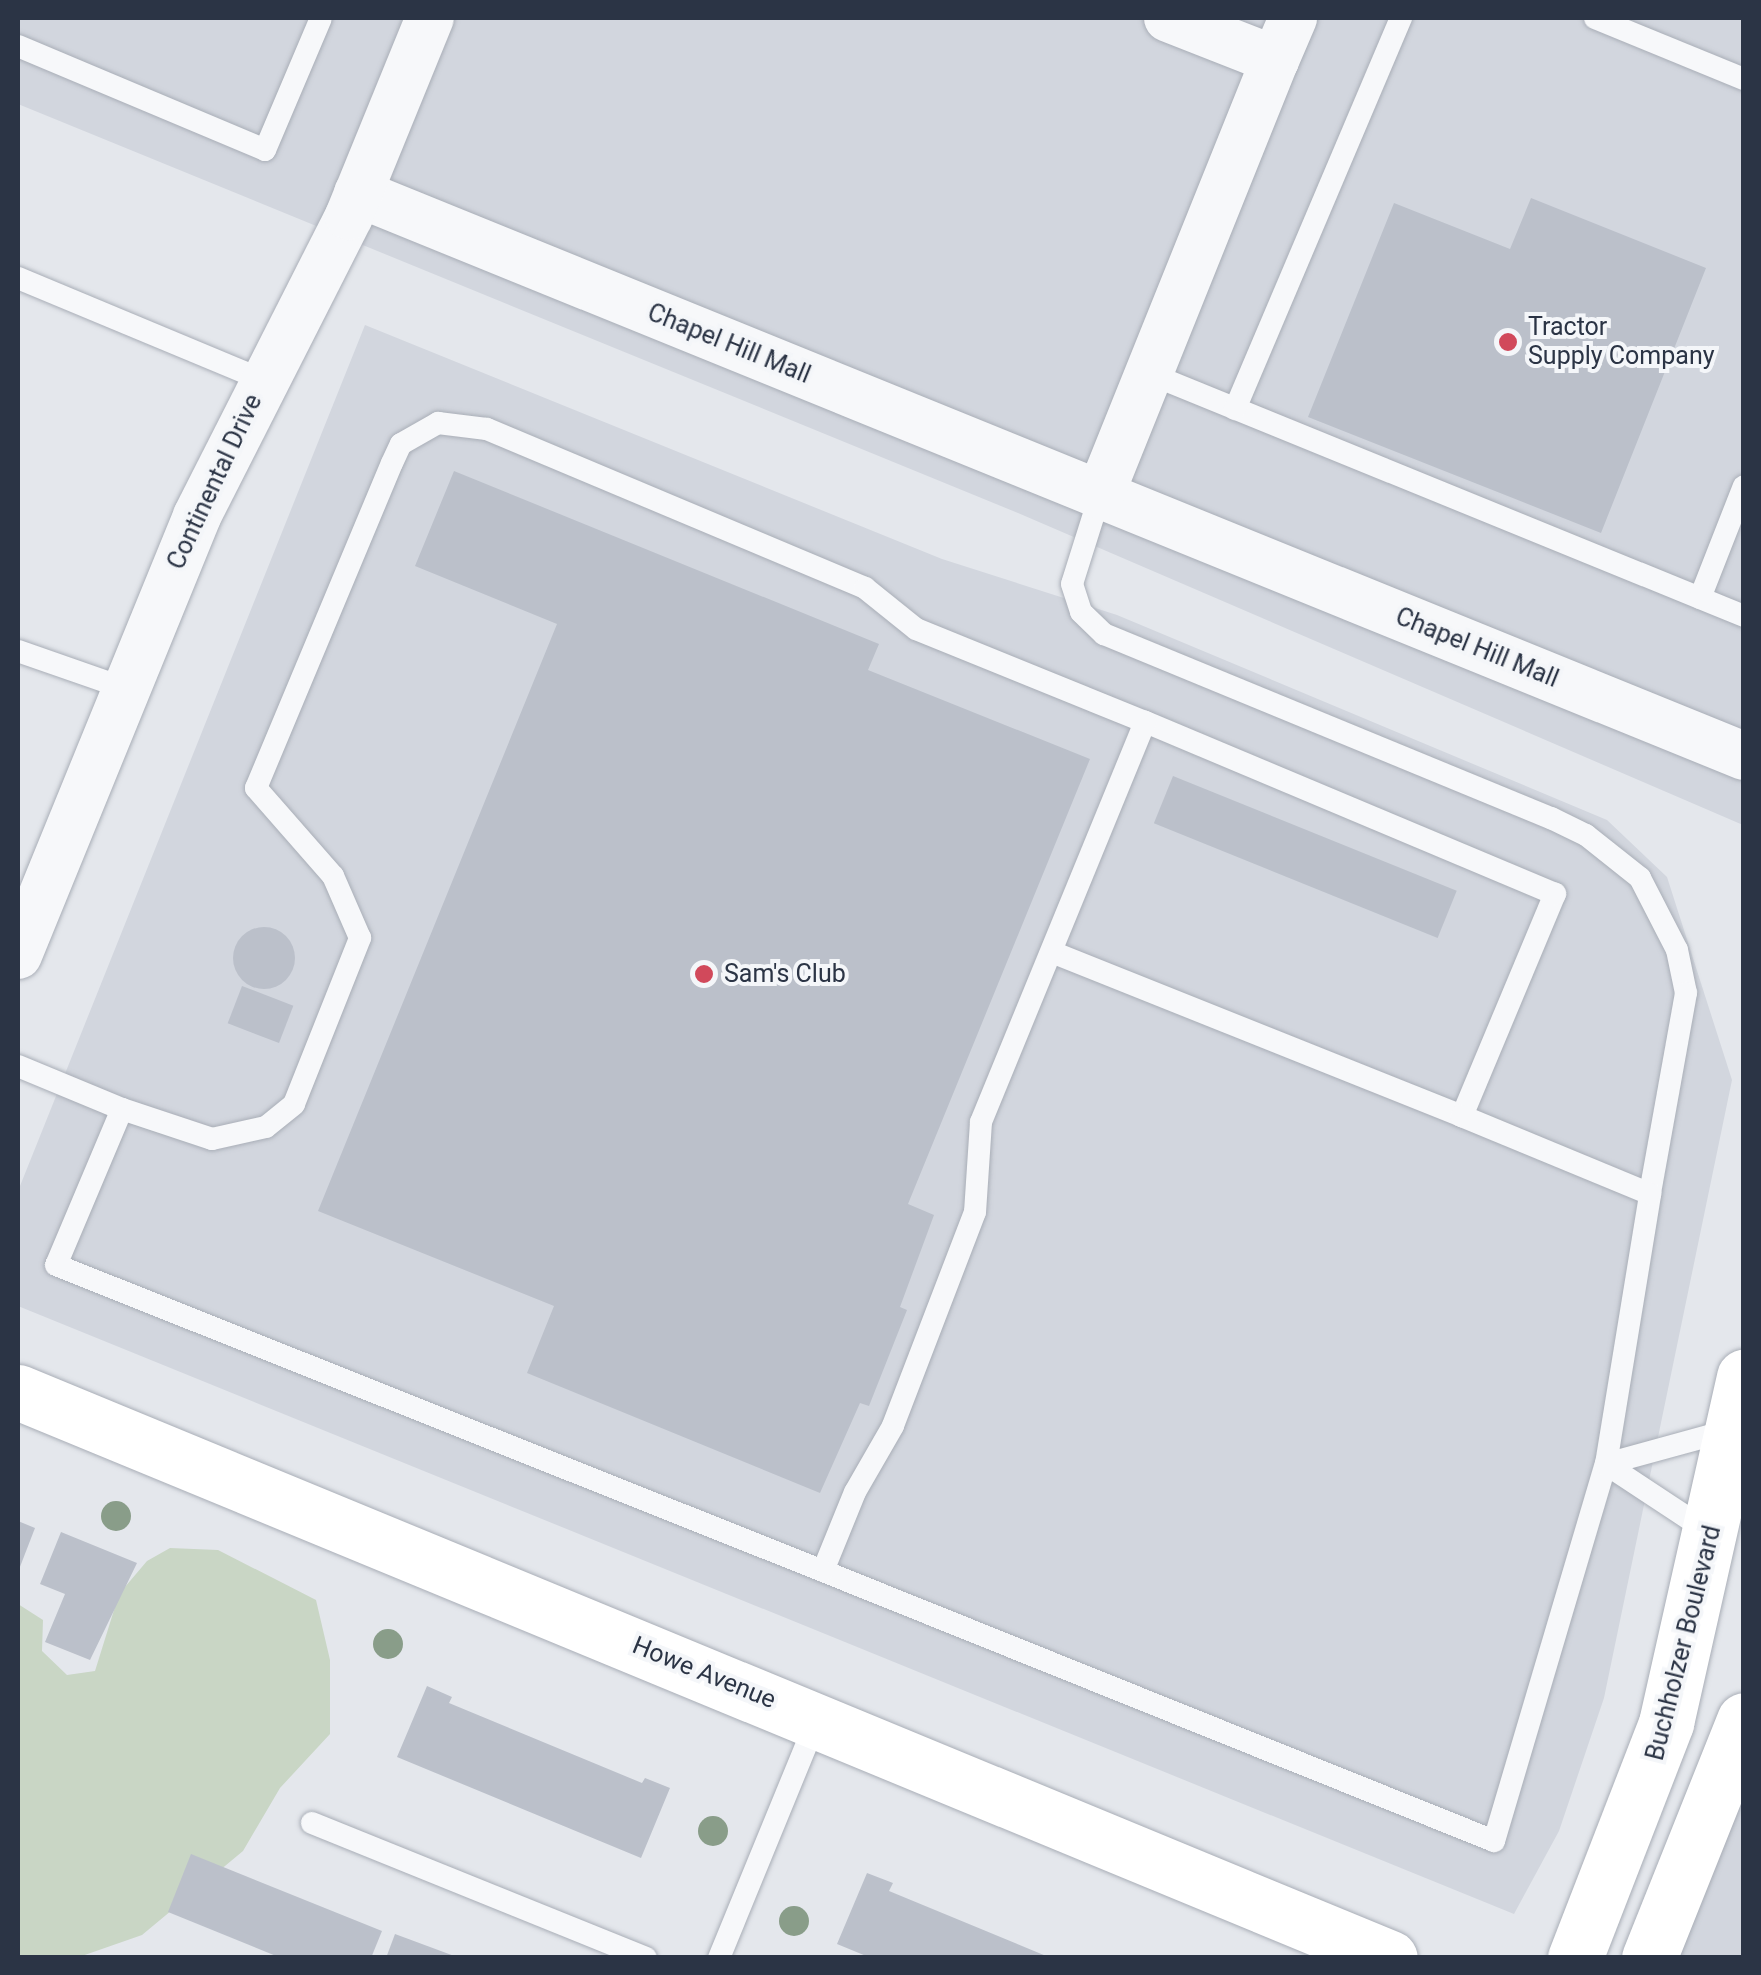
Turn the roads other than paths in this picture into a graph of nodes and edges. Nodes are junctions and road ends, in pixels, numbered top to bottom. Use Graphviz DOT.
graph roads {
  1 [pos="320,18"];
  2 [pos="430,18"];
  3 [pos="1168,18"];
  4 [pos="1293,18"];
  5 [pos="1401,18"];
  6 [pos="1595,18"];
  7 [pos="18,46"];
  8 [pos="1274,60"];
  9 [pos="1744,79"];
  10 [pos="358,193"];
  11 [pos="18,278"];
  12 [pos="1148,374"];
  13 [pos="263,380"];
  14 [pos="1235,409"];
  15 [pos="1744,486"];
  16 [pos="1100,495"];
  17 [pos="1700,598"];
  18 [pos="1744,616"];
  19 [pos="18,651"];
  20 [pos="124,688"];
  21 [pos="1145,722"];
  22 [pos="1744,756"];
  23 [pos="1052,952"];
  24 [pos="18,955"];
  25 [pos="18,1066"];
  26 [pos="122,1109"];
  27 [pos="1462,1116"];
  28 [pos="1650,1194"];
  29 [pos="1744,1376"];
  30 [pos="18,1392"];
  31 [pos="1734,1429"];
  32 [pos="1606,1464"];
  33 [pos="1726,1501"];
  34 [pos="824,1571"];
  35 [pos="817,1719"];
  36 [pos="1744,1720"];
  37 [pos="312,1823"];
  38 [pos="646,1958"];
  39 [pos="719,1958"];
  40 [pos="1390,1958"];
  41 [pos="1576,1958"];
  42 [pos="1649,1958"];
  1 -- 7 [label="lane"];
  2 -- 10 [label="street, Continental Drive"];
  3 -- 8 [label="street"];
  4 -- 8 [label="street"];
  5 -- 14 [label="lane"];
  6 -- 9 [label="lane"];
  8 -- 12 [label="street"];
  10 -- 13 [label="street, Continental Drive"];
  10 -- 16 [label="street, Chapel Hill Mall"];
  11 -- 13 [label="lane"];
  12 -- 14 [label="lane"];
  12 -- 16 [label="street"];
  13 -- 20 [label="street, Continental Drive"];
  14 -- 17 [label="lane"];
  15 -- 17 [label="lane"];
  16 -- 22 [label="street, Chapel Hill Mall"];
  16 -- 28 [label="lane"];
  17 -- 18 [label="lane"];
  19 -- 20 [label="lane"];
  20 -- 24 [label="street, Continental Drive"];
  21 -- 23 [label="lane"];
  21 -- 26 [label="lane"];
  21 -- 27 [label="lane"];
  23 -- 27 [label="lane"];
  23 -- 34 [label="lane"];
  25 -- 26 [label="lane"];
  26 -- 34 [label="lane"];
  27 -- 28 [label="lane"];
  28 -- 32 [label="lane"];
  29 -- 31 [label="street, Buchholzer Boulevard"];
  30 -- 35 [label="street, Howe Avenue"];
  31 -- 32 [label="lane"];
  31 -- 33 [label="street, Buchholzer Boulevard"];
  32 -- 33 [label="lane"];
  32 -- 34 [label="lane"];
  33 -- 41 [label="street, Buchholzer Boulevard"];
  35 -- 39 [label="lane"];
  35 -- 40 [label="street, Howe Avenue"];
  36 -- 42 [label="street"];
  37 -- 38 [label="lane"];
}
